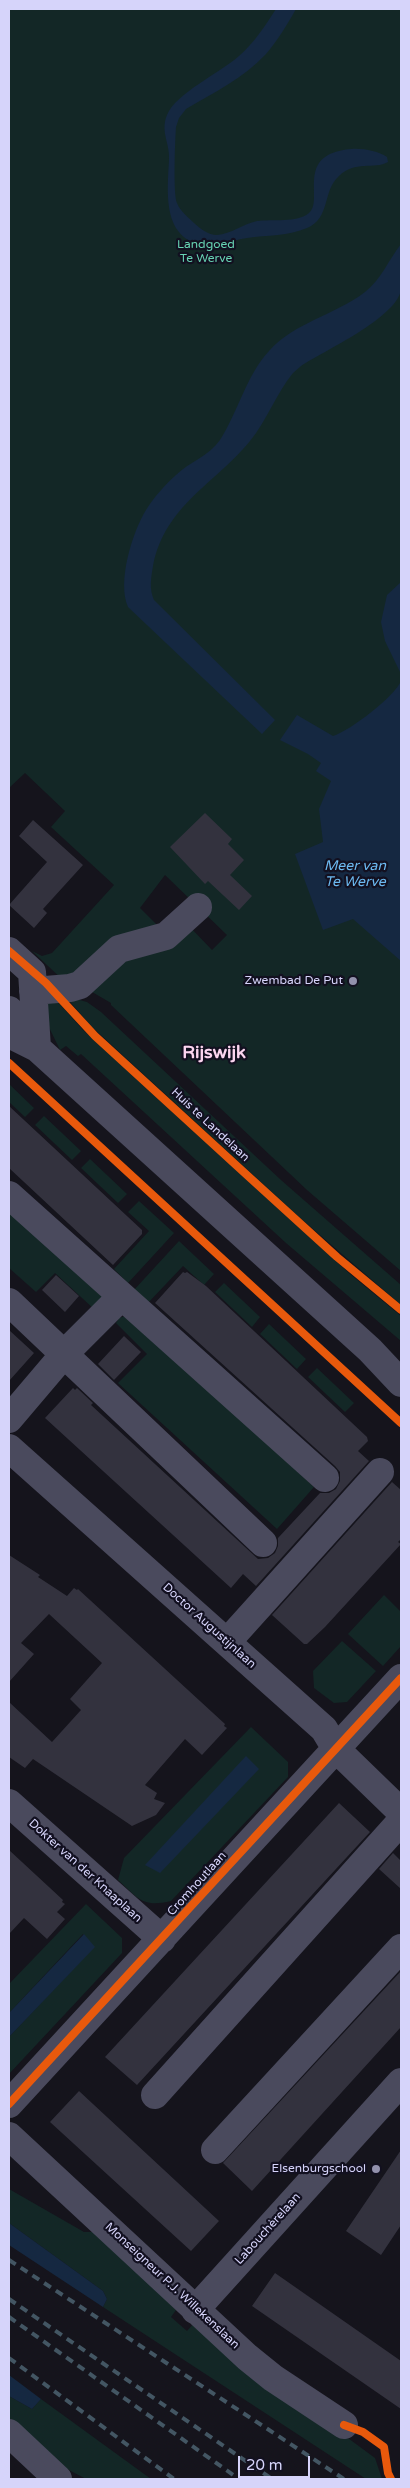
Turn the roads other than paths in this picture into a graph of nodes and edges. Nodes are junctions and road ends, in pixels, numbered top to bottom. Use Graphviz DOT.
graph roads {
  1 [pos="198,907"];
  2 [pos="9,951"];
  3 [pos="33,991"];
  4 [pos="9,1010"];
  5 [pos="9,1034"];
  6 [pos="37,1048"];
  7 [pos="9,1195"];
  8 [pos="121,1297"];
  9 [pos="9,1302"];
  10 [pos="370,1350"];
  11 [pos="64,1353"];
  12 [pos="401,1368"];
  13 [pos="401,1383"];
  14 [pos="9,1419"];
  15 [pos="9,1448"];
  16 [pos="380,1472"];
  17 [pos="325,1478"];
  18 [pos="263,1543"];
  19 [pos="227,1642"];
  20 [pos="401,1678"];
  21 [pos="336,1749"];
  22 [pos="9,1803"];
  23 [pos="401,1812"];
  24 [pos="401,1821"];
  25 [pos="162,1939"];
  26 [pos="401,1948"];
  27 [pos="401,2082"];
  28 [pos="155,2095"];
  29 [pos="9,2104"];
  30 [pos="9,2136"];
  31 [pos="215,2150"];
  32 [pos="195,2310"];
  33 [pos="344,2425"];
  34 [pos="9,2433"];
  35 [pos="58,2479"];
  1 -- 3 [label="street"];
  2 -- 3 [label="street"];
  3 -- 6 [label="street"];
  4 -- 6 [label="street"];
  5 -- 6 [label="street"];
  6 -- 10 [label="street"];
  7 -- 8 [label="street"];
  8 -- 11 [label="street"];
  8 -- 17 [label="street"];
  9 -- 11 [label="street"];
  10 -- 12 [label="street"];
  10 -- 13 [label="street"];
  11 -- 14 [label="street"];
  11 -- 18 [label="street"];
  15 -- 19 [label="street, Doctor Augustijnlaan"];
  16 -- 19 [label="street"];
  19 -- 21 [label="street, Doctor Augustijnlaan"];
  20 -- 21 [label="street, Cromhoutlaan"];
  21 -- 23 [label="street, Doctor Augustijnlaan"];
  21 -- 25 [label="street, Cromhoutlaan"];
  22 -- 25 [label="street, Dokter van der Knaaplaan"];
  24 -- 28 [label="street"];
  25 -- 29 [label="street, Cromhoutlaan"];
  26 -- 31 [label="street"];
  27 -- 32 [label="street, Labouchèrelaan"];
  30 -- 32 [label="street, Monseigneur P.J. Willekenslaan"];
  32 -- 33 [label="street, Monseigneur P.J. Willekenslaan"];
  34 -- 35 [label="street"];
}
